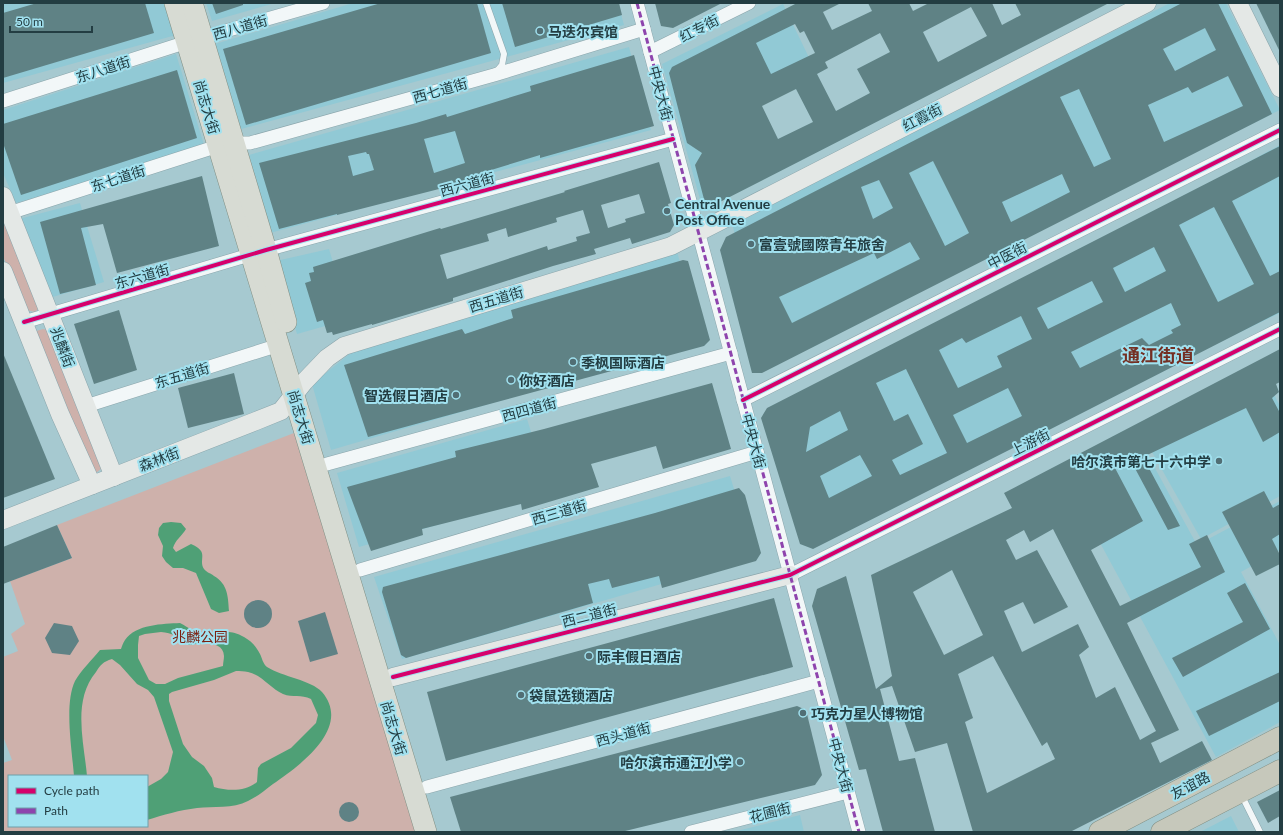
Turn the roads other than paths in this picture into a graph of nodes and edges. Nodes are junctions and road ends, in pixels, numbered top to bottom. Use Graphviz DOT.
graph roads {
  1 [pos="175,3"];
  2 [pos="192,3"];
  3 [pos="322,3"];
  4 [pos="486,3"];
  5 [pos="637,3"];
  6 [pos="749,3"];
  7 [pos="1147,3"];
  8 [pos="1238,3"];
  9 [pos="644,29"];
  10 [pos="195,40"];
  11 [pos="650,52"];
  12 [pos="494,75"];
  13 [pos="1280,88"];
  14 [pos="3,101"];
  15 [pos="1280,130"];
  16 [pos="673,139"];
  17 [pos="226,144"];
  18 [pos="5,208"];
  19 [pos="698,231"];
  20 [pos="259,253"];
  21 [pos="3,271"];
  22 [pos="50,314"];
  23 [pos="24,322"];
  24 [pos="1280,329"];
  25 [pos="279,345"];
  26 [pos="731,353"];
  27 [pos="299,389"];
  28 [pos="743,400"];
  29 [pos="86,406"];
  30 [pos="757,452"];
  31 [pos="327,464"];
  32 [pos="114,476"];
  33 [pos="92,485"];
  34 [pos="3,520"];
  35 [pos="360,570"];
  36 [pos="790,575"];
  37 [pos="393,677"];
  38 [pos="819,681"];
  39 [pos="1280,738"];
  40 [pos="1280,771"];
  41 [pos="427,787"];
  42 [pos="848,792"];
  43 [pos="1240,792"];
  44 [pos="426,832"];
  45 [pos="440,832"];
  46 [pos="691,832"];
  47 [pos="859,832"];
  48 [pos="1100,832"];
  49 [pos="1162,832"];
  50 [pos="1260,832"];
  1 -- 10 [label="main road, 尚志大街"];
  2 -- 10 [label="main road, 尚志大街"];
  3 -- 10 [label="street, 西八道街"];
  4 -- 12 [label="lane"];
  5 -- 9 [label="street, 中央大街"];
  6 -- 11 [label="street, 红专街"];
  7 -- 19 [label="main road, 红霞街"];
  8 -- 13 [label="main road"];
  9 -- 11 [label="street, 中央大街"];
  9 -- 12 [label="street, 西七道街"];
  10 -- 14 [label="street, 东八道街"];
  10 -- 17 [label="main road, 尚志大街"];
  11 -- 16 [label="street, 中央大街"];
  12 -- 17 [label="street, 西七道街"];
  15 -- 28 [label="street, 中医街"];
  16 -- 19 [label="street, 中央大街"];
  16 -- 20 [label="street, 西六道街"];
  17 -- 18 [label="street, 东七道街"];
  17 -- 20 [label="main road, 尚志大街"];
  18 -- 22 [label="main road, 兆麟街"];
  19 -- 26 [label="street, 中央大街"];
  19 -- 27 [label="main road, 西五道街"];
  20 -- 22 [label="street, 东六道街"];
  20 -- 25 [label="main road, 尚志大街"];
  20 -- 27 [label="main road, 尚志大街"];
  21 -- 23 [label="main road, 兆麟街"];
  22 -- 23 [label="street, 东六道街"];
  22 -- 29 [label="main road, 兆麟街"];
  23 -- 33 [label="main road, 兆麟街"];
  24 -- 36 [label="street, 上游街"];
  25 -- 27 [label="main road, 尚志大街"];
  25 -- 29 [label="street, 东五道街"];
  26 -- 28 [label="street, 中央大街"];
  26 -- 31 [label="street, 西四道街"];
  27 -- 31 [label="main road, 尚志大街"];
  27 -- 32 [label="main road, 森林街"];
  27 -- 44 [label="main road, 尚志大街"];
  28 -- 30 [label="street, 中央大街"];
  29 -- 32 [label="main road, 兆麟街"];
  30 -- 35 [label="street, 西三道街"];
  30 -- 36 [label="street, 中央大街"];
  31 -- 35 [label="main road, 尚志大街"];
  32 -- 33 [label="main road, 森林街"];
  33 -- 34 [label="main road, 森林街"];
  35 -- 37 [label="main road, 尚志大街"];
  36 -- 37 [label="main road, 西二道街"];
  36 -- 38 [label="street, 中央大街"];
  37 -- 41 [label="main road, 尚志大街"];
  38 -- 41 [label="street, 西头道街"];
  38 -- 42 [label="street, 中央大街"];
  39 -- 48 [label="highway, 友谊路"];
  40 -- 43 [label="highway, 友谊路"];
  41 -- 45 [label="main road, 尚志大街"];
  42 -- 46 [label="street, 花圃街"];
  42 -- 47 [label="street, 中央大街"];
  43 -- 49 [label="highway, 友谊路"];
  43 -- 50 [label="lane"];
}
